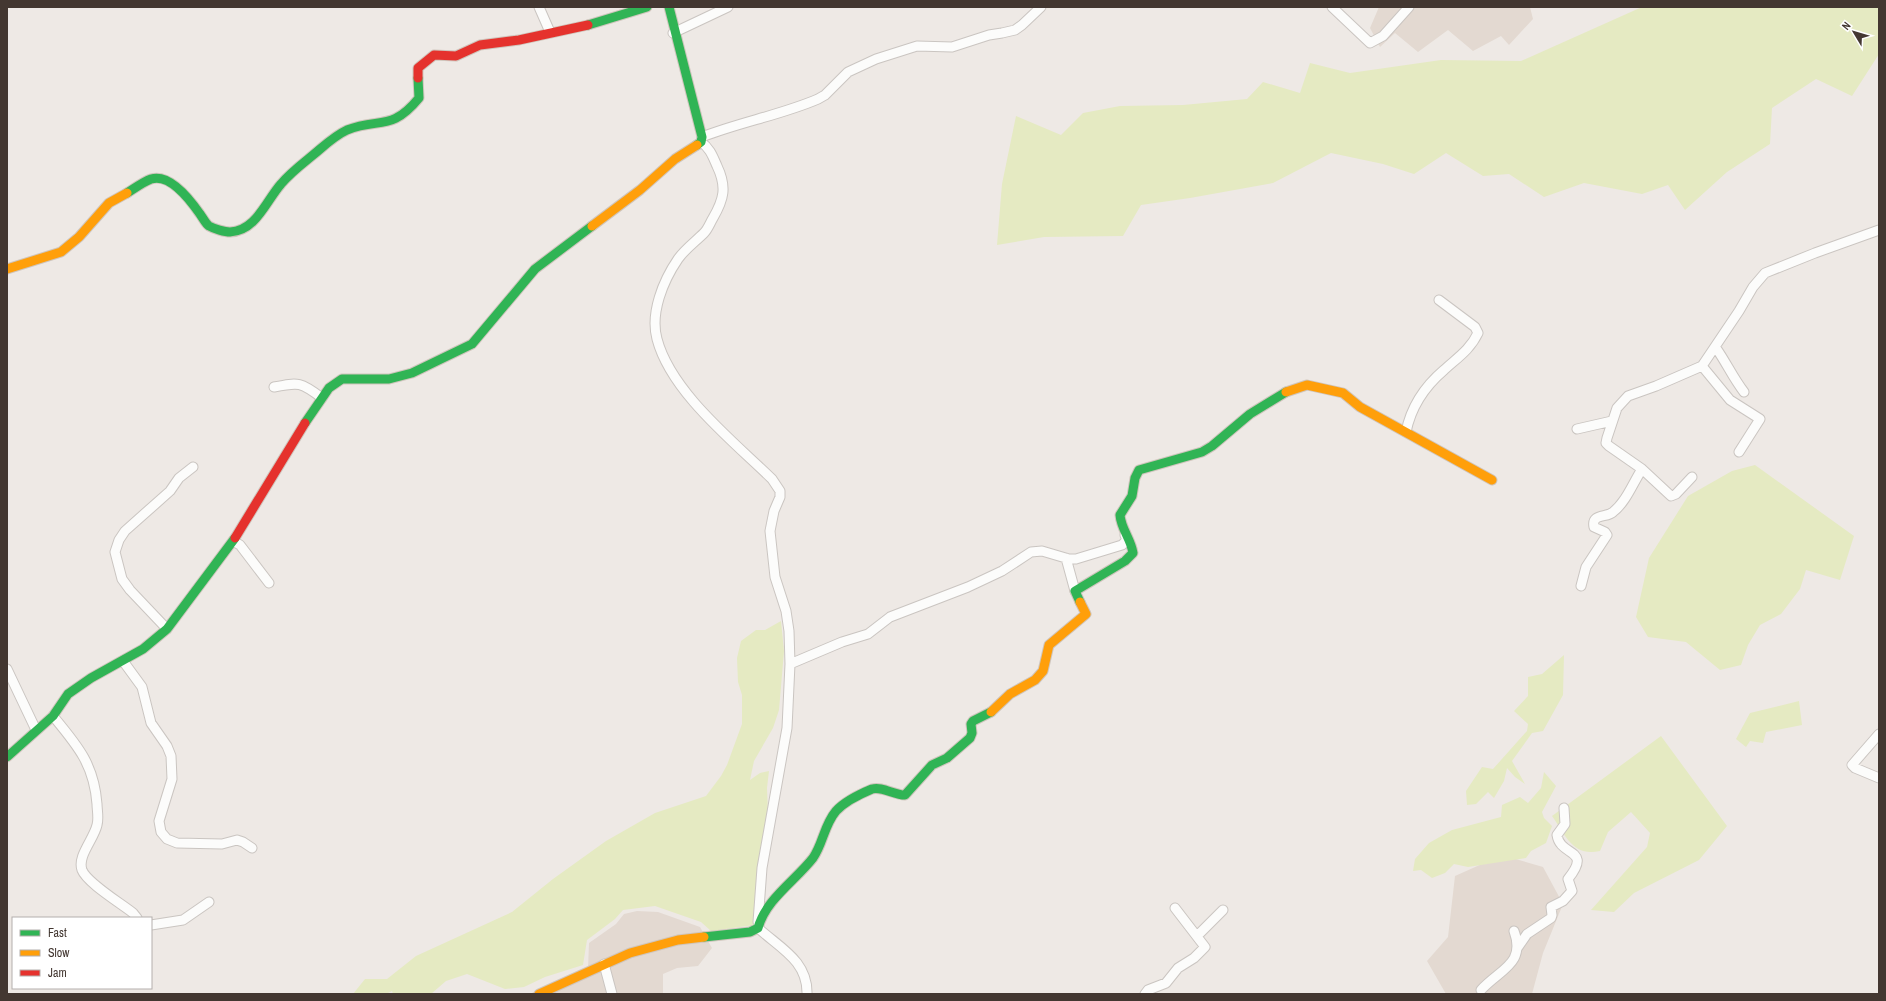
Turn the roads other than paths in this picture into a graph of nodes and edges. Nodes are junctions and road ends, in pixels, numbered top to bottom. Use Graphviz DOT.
graph roads {
  1 [pos="539,7"];
  2 [pos="647,7"];
  3 [pos="669,7"];
  4 [pos="728,7"];
  5 [pos="1041,7"];
  6 [pos="1332,7"];
  7 [pos="1409,7"];
  8 [pos="550,32"];
  9 [pos="673,33"];
  10 [pos="701,139"];
  11 [pos="1879,230"];
  12 [pos="7,269"];
  13 [pos="1439,300"];
  14 [pos="1716,348"];
  15 [pos="1702,366"];
  16 [pos="274,387"];
  17 [pos="1744,392"];
  18 [pos="322,398"];
  19 [pos="1612,421"];
  20 [pos="1577,429"];
  21 [pos="1406,432"];
  22 [pos="1739,452"];
  23 [pos="193,466"];
  24 [pos="1642,469"];
  25 [pos="1692,477"];
  26 [pos="1492,480"];
  27 [pos="1122,529"];
  28 [pos="233,541"];
  29 [pos="1066,558"];
  30 [pos="268,583"];
  31 [pos="1581,586"];
  32 [pos="1075,591"];
  33 [pos="167,629"];
  34 [pos="123,661"];
  35 [pos="790,664"];
  36 [pos="7,669"];
  37 [pos="53,716"];
  38 [pos="36,730"];
  39 [pos="1879,734"];
  40 [pos="7,758"];
  41 [pos="1879,778"];
  42 [pos="1564,808"];
  43 [pos="252,848"];
  44 [pos="210,902"];
  45 [pos="1175,908"];
  46 [pos="1223,910"];
  47 [pos="137,917"];
  48 [pos="152,925"];
  49 [pos="758,925"];
  50 [pos="1514,931"];
  51 [pos="1197,936"];
  52 [pos="1518,947"];
  53 [pos="604,964"];
  54 [pos="1481,993"];
  55 [pos="539,994"];
  56 [pos="612,994"];
  57 [pos="807,994"];
  58 [pos="1145,994"];
  1 -- 8 [label="street"];
  2 -- 8 [label="street"];
  3 -- 9 [label="street"];
  4 -- 9 [label="street"];
  5 -- 10 [label="street"];
  6 -- 7 [label="street"];
  8 -- 12 [label="street"];
  9 -- 10 [label="street"];
  10 -- 18 [label="street"];
  10 -- 35 [label="street"];
  11 -- 14 [label="street"];
  13 -- 21 [label="street"];
  14 -- 15 [label="street"];
  14 -- 17 [label="street"];
  15 -- 19 [label="street"];
  15 -- 22 [label="street"];
  16 -- 18 [label="street"];
  18 -- 28 [label="street"];
  19 -- 20 [label="street"];
  19 -- 24 [label="street"];
  21 -- 26 [label="street"];
  21 -- 27 [label="street"];
  23 -- 33 [label="street"];
  24 -- 25 [label="street"];
  24 -- 31 [label="street"];
  27 -- 29 [label="street"];
  27 -- 32 [label="street"];
  28 -- 30 [label="street"];
  28 -- 33 [label="street"];
  29 -- 32 [label="street"];
  29 -- 35 [label="street"];
  32 -- 49 [label="street"];
  33 -- 34 [label="street"];
  34 -- 37 [label="street"];
  34 -- 43 [label="street"];
  35 -- 49 [label="street"];
  36 -- 38 [label="street"];
  37 -- 38 [label="street"];
  37 -- 47 [label="street"];
  38 -- 40 [label="street"];
  39 -- 41 [label="street"];
  42 -- 52 [label="street"];
  44 -- 48 [label="street"];
  45 -- 51 [label="street"];
  46 -- 51 [label="street"];
  49 -- 53 [label="street"];
  49 -- 57 [label="street"];
  50 -- 52 [label="street"];
  51 -- 58 [label="street"];
  52 -- 54 [label="street"];
  53 -- 55 [label="street"];
  53 -- 56 [label="street"];
}
